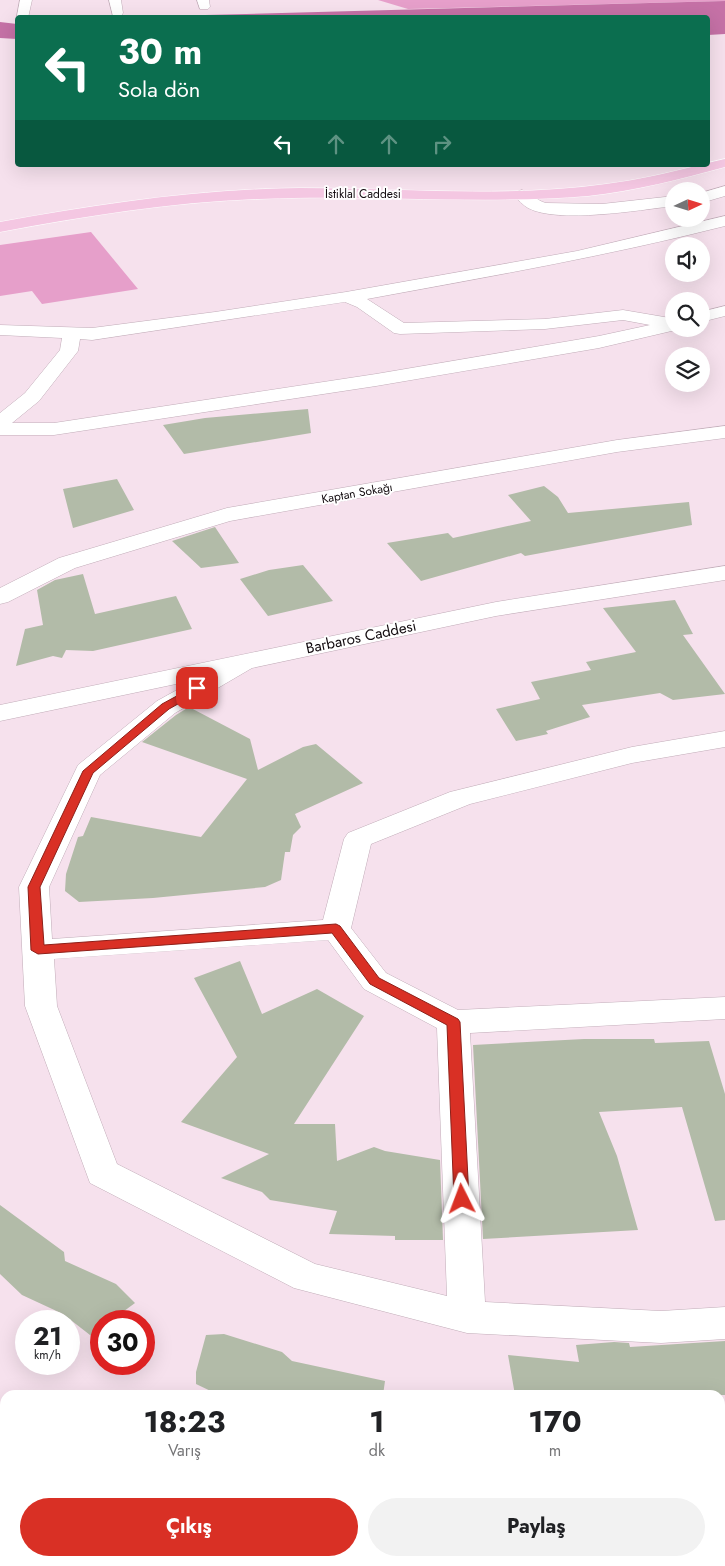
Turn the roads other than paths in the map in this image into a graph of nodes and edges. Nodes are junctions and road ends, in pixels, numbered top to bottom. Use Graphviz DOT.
graph roads {
  1 [pos="26,0"];
  2 [pos="115,0"];
  3 [pos="117,13"];
  4 [pos="23,15"];
  5 [pos="725,163"];
  6 [pos="710,166"];
  7 [pos="708,167"];
  8 [pos="725,191"];
  9 [pos="522,195"];
  10 [pos="710,195"];
  11 [pos="665,202"];
  12 [pos="725,221"];
  13 [pos="0,227"];
  14 [pos="346,297"];
  15 [pos="725,311"];
  16 [pos="710,315"];
  17 [pos="665,322"];
  18 [pos="665,326"];
  19 [pos="0,330"];
  20 [pos="28,332"];
  21 [pos="72,333"];
  22 [pos="0,338"];
  23 [pos="0,423"];
  24 [pos="0,429"];
  25 [pos="725,432"];
  26 [pos="725,573"];
  27 [pos="0,597"];
  28 [pos="244,662"];
  29 [pos="0,713"];
  30 [pos="725,739"];
  31 [pos="336,928"];
  32 [pos="38,950"];
  33 [pos="725,1008"];
  34 [pos="453,1022"];
  35 [pos="468,1317"];
  36 [pos="725,1323"];
  1 -- 4 [label="street"];
  2 -- 3 [label="street"];
  5 -- 6 [label="main road, İstiklal Caddesi"];
  7 -- 9 [label="main road, İstiklal Caddesi"];
  8 -- 10 [label="street"];
  9 -- 11 [label="street"];
  9 -- 13 [label="main road, İstiklal Caddesi"];
  12 -- 14 [label="street"];
  14 -- 17 [label="street"];
  14 -- 21 [label="street"];
  15 -- 16 [label="street"];
  18 -- 24 [label="street"];
  19 -- 20 [label="street"];
  20 -- 21 [label="street"];
  20 -- 22 [label="street"];
  21 -- 23 [label="street"];
  25 -- 27 [label="street, Kaptan Sokağı"];
  26 -- 28 [label="street, Barbaros Caddesi"];
  28 -- 29 [label="street, Barbaros Caddesi"];
  28 -- 32 [label="street"];
  30 -- 31 [label="street"];
  31 -- 32 [label="street"];
  31 -- 34 [label="street"];
  32 -- 35 [label="street"];
  33 -- 34 [label="street"];
  34 -- 35 [label="street"];
  35 -- 36 [label="street"];
}
